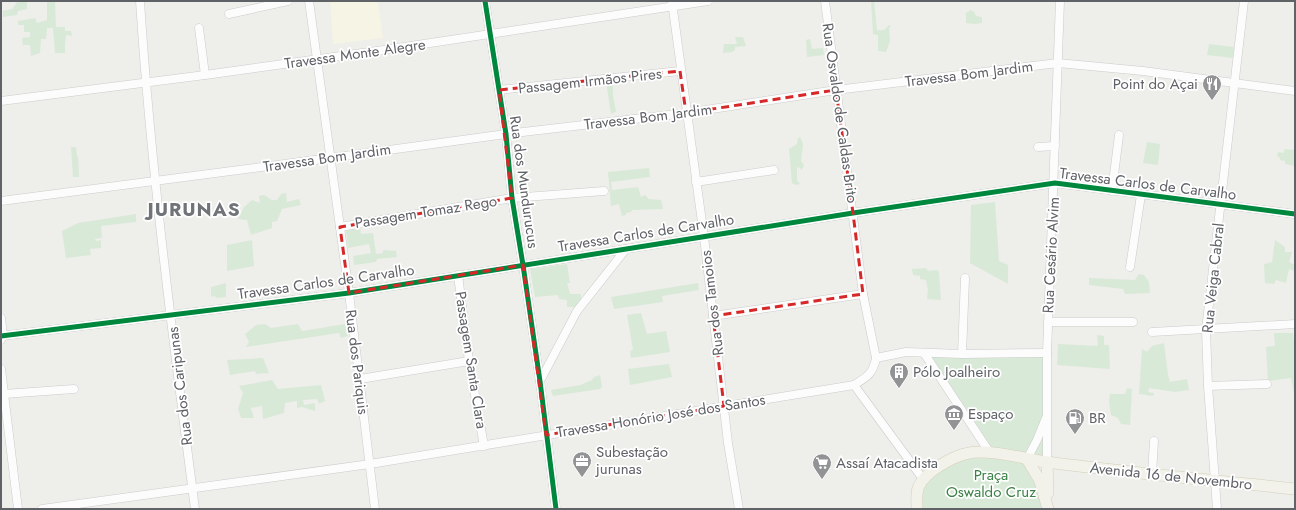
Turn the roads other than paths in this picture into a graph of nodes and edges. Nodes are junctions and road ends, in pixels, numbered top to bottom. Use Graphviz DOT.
graph roads {
  1 [pos="140,1"];
  2 [pos="288,1"];
  3 [pos="309,1"];
  4 [pos="485,1"];
  5 [pos="708,1"];
  6 [pos="825,1"];
  7 [pos="1060,1"];
  8 [pos="1244,1"];
  9 [pos="672,4"];
  10 [pos="229,14"];
  11 [pos="199,28"];
  12 [pos="490,35"];
  13 [pos="316,60"];
  14 [pos="1058,63"];
  15 [pos="680,71"];
  16 [pos="204,75"];
  17 [pos="145,82"];
  18 [pos="1235,83"];
  19 [pos="499,90"];
  20 [pos="836,90"];
  21 [pos="1295,91"];
  22 [pos="1,101"];
  23 [pos="686,113"];
  24 [pos="506,134"];
  25 [pos="1119,135"];
  26 [pos="1055,146"];
  27 [pos="1038,147"];
  28 [pos="330,158"];
  29 [pos="774,170"];
  30 [pos="155,181"];
  31 [pos="696,182"];
  32 [pos="1055,183"];
  33 [pos="604,191"];
  34 [pos="1112,191"];
  35 [pos="1141,195"];
  36 [pos="512,198"];
  37 [pos="1,201"];
  38 [pos="1221,205"];
  39 [pos="853,213"];
  40 [pos="1295,214"];
  41 [pos="340,227"];
  42 [pos="704,237"];
  43 [pos="626,249"];
  44 [pos="523,264"];
  45 [pos="1130,267"];
  46 [pos="458,275"];
  47 [pos="964,278"];
  48 [pos="349,293"];
  49 [pos="863,294"];
  50 [pos="171,315"];
  51 [pos="713,316"];
  52 [pos="1,318"];
  53 [pos="1048,322"];
  54 [pos="1133,322"];
  55 [pos="1295,324"];
  56 [pos="1206,330"];
  57 [pos="1152,332"];
  58 [pos="2,338"];
  59 [pos="924,353"];
  60 [pos="1047,353"];
  61 [pos="962,354"];
  62 [pos="876,358"];
  63 [pos="470,361"];
  64 [pos="874,368"];
  65 [pos="1,369"];
  66 [pos="360,379"];
  67 [pos="540,381"];
  68 [pos="854,384"];
  69 [pos="1267,384"];
  70 [pos="1208,386"];
  71 [pos="74,389"];
  72 [pos="4,394"];
  73 [pos="724,406"];
  74 [pos="1047,413"];
  75 [pos="546,435"];
  76 [pos="1154,441"];
  77 [pos="484,446"];
  78 [pos="990,453"];
  79 [pos="1027,459"];
  80 [pos="1047,462"];
  81 [pos="370,464"];
  82 [pos="1152,474"];
  83 [pos="923,479"];
  84 [pos="1215,481"];
  85 [pos="192,489"];
  86 [pos="1295,490"];
  87 [pos="18,509"];
  88 [pos="42,509"];
  89 [pos="195,509"];
  90 [pos="376,509"];
  91 [pos="556,509"];
  92 [pos="739,509"];
  93 [pos="917,509"];
  94 [pos="1048,509"];
  95 [pos="1218,509"];
  1 -- 17 [label="street, Rua dos Caripunas"];
  2 -- 10 [label="street"];
  3 -- 13 [label="street, Rua dos Pariquis"];
  4 -- 12 [label="street, Rua dos Mundurucus"];
  5 -- 9 [label="street, Travessa Monte Alegre"];
  6 -- 20 [label="street, Rua Osvaldo de Caldas Brito"];
  7 -- 14 [label="street, Rua Cesário Alvim"];
  8 -- 18 [label="street, Rua Veiga Cabral"];
  9 -- 12 [label="street, Travessa Monte Alegre"];
  9 -- 15 [label="street, Rua dos Tamoios"];
  11 -- 16 [label="street"];
  12 -- 13 [label="street, Travessa Monte Alegre"];
  12 -- 19 [label="street, Rua dos Mundurucus"];
  13 -- 16 [label="street, Travessa Monte Alegre"];
  13 -- 28 [label="street, Rua dos Pariquis"];
  14 -- 18 [label="street, Travessa Bom Jardim"];
  14 -- 20 [label="street, Travessa Bom Jardim"];
  14 -- 26 [label="street, Rua Cesário Alvim"];
  15 -- 19 [label="street, Passagem Irmãos Pires"];
  15 -- 23 [label="street, Rua dos Tamoios"];
  16 -- 17 [label="street, Travessa Monte Alegre"];
  17 -- 22 [label="street, Travessa Monte Alegre"];
  17 -- 30 [label="street, Rua dos Caripunas"];
  18 -- 21 [label="street, Travessa Bom Jardim"];
  18 -- 38 [label="street, Rua Veiga Cabral"];
  19 -- 24 [label="street, Rua dos Mundurucus"];
  20 -- 23 [label="street, Travessa Bom Jardim"];
  20 -- 39 [label="street, Rua Osvaldo de Caldas Brito"];
  23 -- 24 [label="street, Travessa Bom Jardim"];
  23 -- 31 [label="street, Rua dos Tamoios"];
  24 -- 28 [label="street, Travessa Bom Jardim"];
  24 -- 36 [label="street, Rua dos Mundurucus"];
  25 -- 34 [label="street"];
  26 -- 27 [label="street"];
  26 -- 32 [label="street, Rua Cesário Alvim"];
  28 -- 30 [label="street, Travessa Bom Jardim"];
  28 -- 41 [label="street, Rua dos Pariquis"];
  29 -- 31 [label="street"];
  30 -- 37 [label="street, Travessa Bom Jardim"];
  30 -- 50 [label="street, Rua dos Caripunas"];
  31 -- 42 [label="street, Rua dos Tamoios"];
  32 -- 34 [label="street, Travessa Carlos de Carvalho"];
  32 -- 39 [label="street, Travessa Carlos de Carvalho"];
  32 -- 53 [label="street, Rua Cesário Alvim"];
  33 -- 36 [label="street, Passagem Tomaz Rego"];
  34 -- 35 [label="street, Travessa Carlos de Carvalho"];
  35 -- 38 [label="street, Travessa Carlos de Carvalho"];
  35 -- 45 [label="street"];
  36 -- 41 [label="street, Passagem Tomaz Rego"];
  36 -- 44 [label="street, Rua dos Mundurucus"];
  38 -- 40 [label="street, Travessa Carlos de Carvalho"];
  38 -- 56 [label="street, Rua Veiga Cabral"];
  39 -- 42 [label="street, Travessa Carlos de Carvalho"];
  39 -- 49 [label="street, Rua Osvaldo de Caldas Brito"];
  41 -- 48 [label="street, Rua dos Pariquis"];
  42 -- 43 [label="street, Travessa Carlos de Carvalho"];
  42 -- 51 [label="street, Rua dos Tamoios"];
  43 -- 44 [label="street, Travessa Carlos de Carvalho"];
  43 -- 67 [label="street"];
  44 -- 46 [label="street, Travessa Carlos de Carvalho"];
  44 -- 67 [label="street, Rua dos Mundurucus"];
  46 -- 48 [label="street, Travessa Carlos de Carvalho"];
  46 -- 63 [label="street, Passagem Santa Clara"];
  47 -- 61 [label="street"];
  48 -- 50 [label="street, Travessa Carlos de Carvalho"];
  48 -- 66 [label="street, Rua dos Pariquis"];
  49 -- 51 [label="street"];
  49 -- 62 [label="street, Rua Osvaldo de Caldas Brito"];
  50 -- 58 [label="street, Travessa Carlos de Carvalho"];
  50 -- 85 [label="street, Rua dos Caripunas"];
  51 -- 73 [label="street, Rua dos Tamoios"];
  52 -- 58 [label="street"];
  53 -- 54 [label="street"];
  53 -- 60 [label="street, Rua Cesário Alvim"];
  55 -- 56 [label="street"];
  56 -- 57 [label="street"];
  56 -- 70 [label="street, Rua Veiga Cabral"];
  59 -- 61 [label="street"];
  59 -- 62 [label="street"];
  59 -- 78 [label="street"];
  60 -- 61 [label="street"];
  60 -- 74 [label="street, Rua Cesário Alvim"];
  62 -- 64 [label="street, Rua Osvaldo de Caldas Brito"];
  63 -- 66 [label="street"];
  63 -- 77 [label="street, Passagem Santa Clara"];
  64 -- 68 [label="street, Travessa Honório José dos Santos"];
  65 -- 72 [label="street"];
  66 -- 81 [label="street, Rua dos Pariquis"];
  67 -- 75 [label="street, Rua dos Mundurucus"];
  68 -- 73 [label="street, Travessa Honório José dos Santos"];
  68 -- 83 [label="street"];
  69 -- 70 [label="street"];
  70 -- 84 [label="street, Rua Veiga Cabral"];
  71 -- 72 [label="street"];
  72 -- 87 [label="street"];
  73 -- 75 [label="street, Travessa Honório José dos Santos"];
  73 -- 92 [label="street, Rua dos Tamoios"];
  74 -- 79 [label="street, Rua Cesário Alvim"];
  74 -- 80 [label="street, Rua Cesário Alvim"];
  75 -- 77 [label="street, Travessa Honório José dos Santos"];
  75 -- 91 [label="street, Rua dos Mundurucus"];
  76 -- 82 [label="street"];
  77 -- 81 [label="street, Travessa Honório José dos Santos"];
  78 -- 79 [label="main road, Avenida 16 de Novembro"];
  78 -- 83 [label="main road, Avenida 16 de Novembro"];
  79 -- 80 [label="main road, Avenida 16 de Novembro"];
  79 -- 94 [label="main road"];
  80 -- 82 [label="main road, Avenida 16 de Novembro"];
  80 -- 94 [label="main road"];
  81 -- 85 [label="street, Travessa Honório José dos Santos"];
  81 -- 90 [label="street, Rua dos Pariquis"];
  82 -- 84 [label="main road, Avenida 16 de Novembro"];
  83 -- 93 [label="main road"];
  84 -- 86 [label="main road, Avenida 16 de Novembro"];
  84 -- 95 [label="street, Rua Veiga Cabral"];
  85 -- 88 [label="street, Travessa Honório José dos Santos"];
  85 -- 89 [label="street, Rua dos Caripunas"];
}
